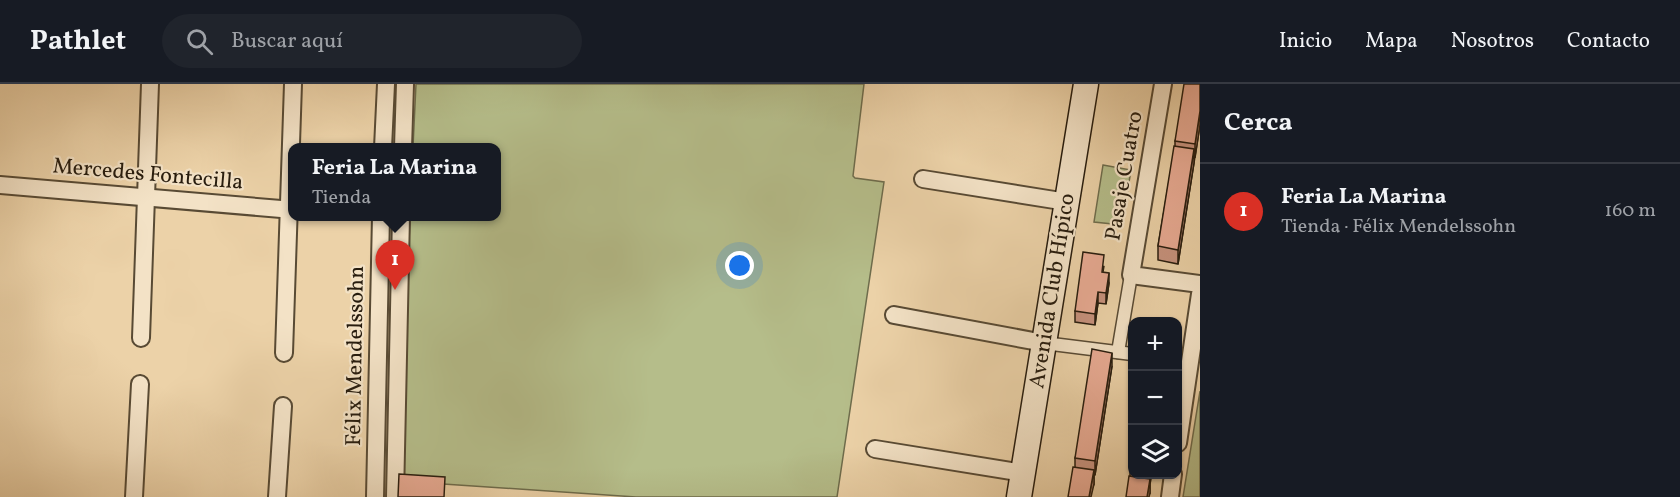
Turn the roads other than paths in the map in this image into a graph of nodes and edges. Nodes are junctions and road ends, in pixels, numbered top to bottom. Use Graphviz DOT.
graph roads {
  1 [pos="150,84"];
  2 [pos="293,84"];
  3 [pos="386,84"];
  4 [pos="405,84"];
  5 [pos="1086,84"];
  6 [pos="1163,84"];
  7 [pos="292,143"];
  8 [pos="383,143"];
  9 [pos="403,143"];
  10 [pos="923,179"];
  11 [pos="0,186"];
  12 [pos="146,198"];
  13 [pos="1067,202"];
  14 [pos="288,210"];
  15 [pos="290,221"];
  16 [pos="380,221"];
  17 [pos="401,221"];
  18 [pos="1131,275"];
  19 [pos="1200,284"];
  20 [pos="1200,294"];
  21 [pos="894,315"];
  22 [pos="141,338"];
  23 [pos="1044,344"];
  24 [pos="1118,352"];
  25 [pos="284,353"];
  26 [pos="1128,353"];
  27 [pos="1183,363"];
  28 [pos="140,384"];
  29 [pos="283,406"];
  30 [pos="1179,425"];
  31 [pos="875,449"];
  32 [pos="1023,473"];
  33 [pos="1172,479"];
  34 [pos="134,497"];
  35 [pos="277,497"];
  36 [pos="375,497"];
  37 [pos="395,497"];
  38 [pos="1019,497"];
  39 [pos="1170,497"];
  1 -- 12 [label="street"];
  2 -- 7 [label="street"];
  3 -- 8 [label="street"];
  4 -- 9 [label="street"];
  5 -- 13 [label="main road, Avenida Club Hípico"];
  6 -- 18 [label="street, Pasaje Cuatro"];
  10 -- 13 [label="street"];
  11 -- 12 [label="street, Mercedes Fontecilla"];
  12 -- 14 [label="street, Mercedes Fontecilla"];
  12 -- 22 [label="street"];
  13 -- 23 [label="main road, Avenida Club Hípico"];
  15 -- 25 [label="street"];
  16 -- 36 [label="street, Félix Mendelssohn"];
  17 -- 37 [label="street, Félix Mendelssohn"];
  18 -- 19 [label="street"];
  18 -- 24 [label="street"];
  20 -- 27 [label="street"];
  21 -- 23 [label="street"];
  23 -- 24 [label="street"];
  23 -- 32 [label="main road, Avenida Club Hípico"];
  24 -- 26 [label="street"];
  27 -- 30 [label="street"];
  28 -- 34 [label="street"];
  29 -- 35 [label="street"];
  31 -- 32 [label="street"];
  32 -- 38 [label="main road, Avenida Club Hípico"];
  33 -- 39 [label="street"];
}
